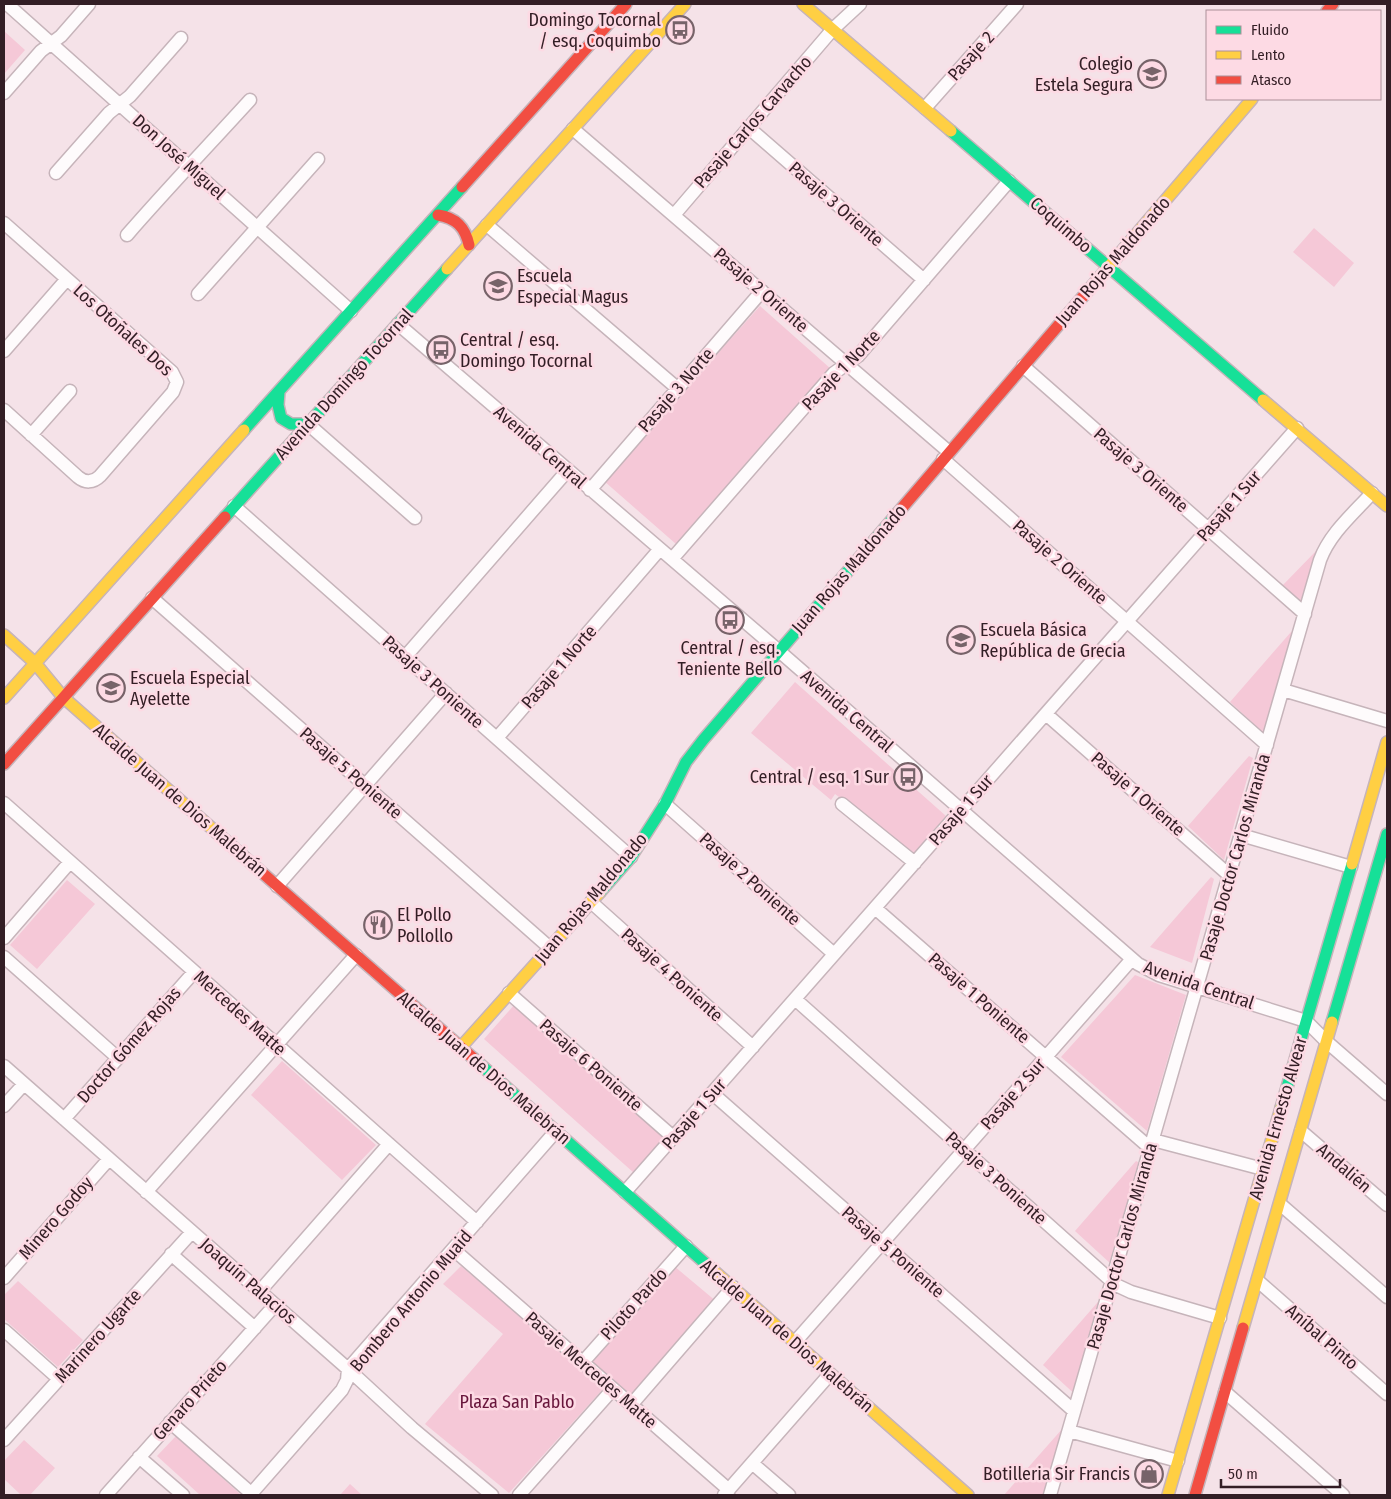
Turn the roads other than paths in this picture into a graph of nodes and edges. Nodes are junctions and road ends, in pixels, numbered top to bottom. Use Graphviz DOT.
graph roads {
  1 [pos="8,4"];
  2 [pos="89,4"];
  3 [pos="626,4"];
  4 [pos="685,4"];
  5 [pos="803,4"];
  6 [pos="860,4"];
  7 [pos="1017,4"];
  8 [pos="833,29"];
  9 [pos="181,38"];
  10 [pos="51,43"];
  11 [pos="4,93"];
  12 [pos="250,100"];
  13 [pos="1251,100"];
  14 [pos="120,104"];
  15 [pos="924,108"];
  16 [pos="749,128"];
  17 [pos="573,129"];
  18 [pos="318,159"];
  19 [pos="189,166"];
  20 [pos="56,172"];
  21 [pos="1009,180"];
  22 [pos="438,215"];
  23 [pos="674,215"];
  24 [pos="4,223"];
  25 [pos="487,224"];
  26 [pos="257,227"];
  27 [pos="127,235"];
  28 [pos="469,245"];
  29 [pos="1109,266"];
  30 [pos="67,279"];
  31 [pos="924,280"];
  32 [pos="762,291"];
  33 [pos="198,294"];
  34 [pos="351,311"];
  35 [pos="398,324"];
  36 [pos="4,351"];
  37 [pos="847,364"];
  38 [pos="1023,366"];
  39 [pos="677,388"];
  40 [pos="70,391"];
  41 [pos="279,392"];
  42 [pos="4,410"];
  43 [pos="308,424"];
  44 [pos="1298,428"];
  45 [pos="31,435"];
  46 [pos="946,455"];
  47 [pos="568,470"];
  48 [pos="590,490"];
  49 [pos="1372,493"];
  50 [pos="234,506"];
  51 [pos="1387,506"];
  52 [pos="416,518"];
  53 [pos="1209,529"];
  54 [pos="660,549"];
  55 [pos="672,559"];
  56 [pos="152,598"];
  57 [pos="1305,614"];
  58 [pos="1127,622"];
  59 [pos="4,635"];
  60 [pos="779,651"];
  61 [pos="405,657"];
  62 [pos="35,663"];
  63 [pos="1283,690"];
  64 [pos="446,693"];
  65 [pos="63,697"];
  66 [pos="4,698"];
  67 [pos="1046,714"];
  68 [pos="1387,721"];
  69 [pos="497,738"];
  70 [pos="1387,742"];
  71 [pos="1267,745"];
  72 [pos="4,764"];
  73 [pos="365,785"];
  74 [pos="4,804"];
  75 [pos="665,804"];
  76 [pos="842,804"];
  77 [pos="961,810"];
  78 [pos="1387,834"];
  79 [pos="1241,835"];
  80 [pos="631,857"];
  81 [pos="70,862"];
  82 [pos="915,863"];
  83 [pos="1350,867"];
  84 [pos="1229,875"];
  85 [pos="277,886"];
  86 [pos="591,902"];
  87 [pos="875,908"];
  88 [pos="4,938"];
  89 [pos="550,948"];
  90 [pos="834,954"];
  91 [pos="356,955"];
  92 [pos="4,957"];
  93 [pos="1132,959"];
  94 [pos="194,972"];
  95 [pos="1197,987"];
  96 [pos="509,993"];
  97 [pos="795,999"];
  98 [pos="1306,1021"];
  99 [pos="1327,1042"];
  100 [pos="276,1045"];
  101 [pos="753,1047"];
  102 [pos="460,1048"];
  103 [pos="1046,1056"];
  104 [pos="118,1058"];
  105 [pos="4,1066"];
  106 [pos="24,1084"];
  107 [pos="712,1093"];
  108 [pos="1387,1094"];
  109 [pos="4,1106"];
  110 [pos="64,1119"];
  111 [pos="556,1131"];
  112 [pos="1301,1131"];
  113 [pos="674,1137"];
  114 [pos="389,1144"];
  115 [pos="1152,1144"];
  116 [pos="964,1150"];
  117 [pos="109,1159"];
  118 [pos="1263,1169"];
  119 [pos="146,1192"];
  120 [pos="625,1192"];
  121 [pos="1280,1204"];
  122 [pos="1387,1205"];
  123 [pos="477,1222"];
  124 [pos="192,1232"];
  125 [pos="882,1242"];
  126 [pos="686,1246"];
  127 [pos="453,1249"];
  128 [pos="171,1254"];
  129 [pos="4,1278"];
  130 [pos="1112,1281"];
  131 [pos="1258,1281"];
  132 [pos="733,1287"];
  133 [pos="260,1291"];
  134 [pos="1387,1297"];
  135 [pos="275,1305"];
  136 [pos="1220,1318"];
  137 [pos="255,1328"];
  138 [pos="4,1330"];
  139 [pos="795,1342"];
  140 [pos="583,1362"];
  141 [pos="348,1369"];
  142 [pos="830,1374"];
  143 [pos="59,1379"];
  144 [pos="613,1389"];
  145 [pos="1225,1392"];
  146 [pos="1387,1394"];
  147 [pos="631,1405"];
  148 [pos="1074,1411"];
  149 [pos="170,1422"];
  150 [pos="1068,1431"];
  151 [pos="4,1440"];
  152 [pos="139,1458"];
  153 [pos="1178,1461"];
  154 [pos="752,1463"];
  155 [pos="727,1493"];
  156 [pos="251,1494"];
  157 [pos="106,1495"];
  158 [pos="182,1495"];
  159 [pos="492,1495"];
  160 [pos="519,1495"];
  161 [pos="789,1495"];
  162 [pos="968,1495"];
  163 [pos="1050,1495"];
  164 [pos="1168,1495"];
  165 [pos="1195,1495"];
  166 [pos="1343,1495"];
  1 -- 10 [label="street, Don José Miguel"];
  2 -- 10 [label="street"];
  3 -- 22 [label="main road"];
  4 -- 17 [label="main road, Avenida Domingo Tocornal"];
  5 -- 8 [label="main road, Coquimbo"];
  6 -- 8 [label="street, Pasaje Carlos Carvacho"];
  7 -- 15 [label="street, Pasaje 2"];
  8 -- 15 [label="main road, Coquimbo"];
  8 -- 16 [label="street, Pasaje Carlos Carvacho"];
  9 -- 14 [label="street"];
  10 -- 11 [label="street"];
  10 -- 14 [label="street, Don José Miguel"];
  12 -- 19 [label="street"];
  13 -- 29 [label="main road, Juan Rojas Maldonado"];
  14 -- 19 [label="street, Don José Miguel"];
  14 -- 20 [label="street"];
  15 -- 21 [label="main road, Coquimbo"];
  16 -- 23 [label="street, Pasaje Carlos Carvacho"];
  16 -- 31 [label="street, Pasaje 3 Oriente"];
  17 -- 23 [label="street, Pasaje 2 Oriente"];
  17 -- 25 [label="main road, Avenida Domingo Tocornal"];
  18 -- 26 [label="street"];
  19 -- 26 [label="street, Don José Miguel"];
  19 -- 27 [label="street"];
  21 -- 29 [label="main road, Coquimbo"];
  21 -- 31 [label="street, Pasaje 1 Norte"];
  22 -- 28 [label="main road"];
  22 -- 34 [label="main road"];
  23 -- 32 [label="street, Pasaje 2 Oriente"];
  24 -- 30 [label="street, Los Otoñales Dos"];
  25 -- 28 [label="main road, Avenida Domingo Tocornal"];
  25 -- 39 [label="street"];
  26 -- 33 [label="street"];
  26 -- 34 [label="street, Don José Miguel"];
  28 -- 35 [label="main road, Avenida Domingo Tocornal"];
  29 -- 38 [label="main road, Juan Rojas Maldonado"];
  29 -- 44 [label="main road, Coquimbo"];
  30 -- 36 [label="street, Los Otoñales Dos"];
  30 -- 45 [label="street, Los Otoñales Dos"];
  31 -- 37 [label="street, Pasaje 1 Norte"];
  32 -- 37 [label="street, Pasaje 2 Oriente"];
  32 -- 39 [label="street, Pasaje 3 Norte"];
  34 -- 41 [label="main road"];
  35 -- 43 [label="main road, Avenida Domingo Tocornal"];
  35 -- 47 [label="street, Avenida Central"];
  37 -- 46 [label="street, Pasaje 2 Oriente"];
  37 -- 55 [label="street, Pasaje 1 Norte"];
  38 -- 46 [label="main road, Juan Rojas Maldonado"];
  38 -- 53 [label="street, Pasaje 3 Oriente"];
  39 -- 48 [label="street, Pasaje 3 Norte"];
  40 -- 45 [label="street"];
  41 -- 43 [label="main road"];
  41 -- 62 [label="main road"];
  42 -- 45 [label="street, Los Otoñales Dos"];
  43 -- 50 [label="main road, Avenida Domingo Tocornal"];
  43 -- 52 [label="street"];
  44 -- 49 [label="main road, Coquimbo"];
  44 -- 53 [label="street, Pasaje 1 Sur"];
  46 -- 58 [label="street, Pasaje 2 Oriente"];
  46 -- 60 [label="main road, Juan Rojas Maldonado"];
  47 -- 48 [label="street, Avenida Central"];
  47 -- 61 [label="street"];
  48 -- 54 [label="street, Avenida Central"];
  49 -- 51 [label="main road, Coquimbo"];
  49 -- 57 [label="street, Pasaje Doctor Carlos Miranda"];
  50 -- 56 [label="main road, Avenida Domingo Tocornal"];
  50 -- 61 [label="street, Pasaje 3 Poniente"];
  53 -- 57 [label="street, Pasaje 3 Oriente"];
  53 -- 58 [label="street, Pasaje 1 Sur"];
  54 -- 55 [label="street, Avenida Central"];
  54 -- 69 [label="street, Pasaje 1 Norte"];
  55 -- 60 [label="street, Avenida Central"];
  56 -- 65 [label="main road, Avenida Domingo Tocornal"];
  56 -- 73 [label="street, Pasaje 5 Poniente"];
  57 -- 63 [label="street, Pasaje Doctor Carlos Miranda"];
  58 -- 67 [label="street, Pasaje 1 Sur"];
  58 -- 71 [label="street, Pasaje 2 Oriente"];
  59 -- 62 [label="main road, Alcalde Juan de Dios Malebrán"];
  60 -- 75 [label="main road, Juan Rojas Maldonado"];
  60 -- 77 [label="street, Avenida Central"];
  61 -- 64 [label="street, Pasaje 3 Poniente"];
  62 -- 65 [label="main road, Alcalde Juan de Dios Malebrán"];
  62 -- 66 [label="main road"];
  63 -- 68 [label="street"];
  63 -- 71 [label="street, Pasaje Doctor Carlos Miranda"];
  64 -- 69 [label="street, Pasaje 3 Poniente"];
  64 -- 73 [label="street"];
  65 -- 72 [label="main road, Avenida Domingo Tocornal"];
  65 -- 85 [label="main road, Alcalde Juan de Dios Malebrán"];
  67 -- 77 [label="street, Pasaje 1 Sur"];
  67 -- 84 [label="street, Pasaje 1 Oriente"];
  69 -- 80 [label="street, Pasaje 3 Poniente"];
  70 -- 83 [label="main road, Avenida Ernesto Alvear"];
  71 -- 79 [label="street, Pasaje Doctor Carlos Miranda"];
  73 -- 85 [label="street"];
  73 -- 89 [label="street, Pasaje 5 Poniente"];
  74 -- 81 [label="street, Mercedes Matte"];
  75 -- 80 [label="main road, Juan Rojas Maldonado"];
  75 -- 90 [label="street, Pasaje 2 Poniente"];
  76 -- 82 [label="street"];
  77 -- 82 [label="street, Pasaje 1 Sur"];
  77 -- 93 [label="street, Avenida Central"];
  78 -- 99 [label="main road, Avenida Ernesto Alvear"];
  79 -- 83 [label="street"];
  79 -- 84 [label="street, Pasaje Doctor Carlos Miranda"];
  80 -- 86 [label="main road, Juan Rojas Maldonado"];
  81 -- 88 [label="street"];
  81 -- 94 [label="street, Mercedes Matte"];
  82 -- 87 [label="street, Pasaje 1 Sur"];
  83 -- 98 [label="main road, Avenida Ernesto Alvear"];
  84 -- 95 [label="street, Pasaje Doctor Carlos Miranda"];
  85 -- 91 [label="main road, Alcalde Juan de Dios Malebrán"];
  86 -- 89 [label="main road, Juan Rojas Maldonado"];
  86 -- 101 [label="street, Pasaje 4 Poniente"];
  87 -- 90 [label="street, Pasaje 1 Sur"];
  87 -- 103 [label="street, Pasaje 1 Poniente"];
  89 -- 96 [label="main road, Juan Rojas Maldonado"];
  90 -- 97 [label="street, Pasaje 1 Sur"];
  91 -- 100 [label="street"];
  91 -- 102 [label="main road, Alcalde Juan de Dios Malebrán"];
  92 -- 104 [label="street"];
  93 -- 95 [label="street, Avenida Central"];
  93 -- 103 [label="street, Pasaje 2 Sur"];
  94 -- 100 [label="street, Mercedes Matte"];
  94 -- 104 [label="street, Doctor Gómez Rojas"];
  95 -- 98 [label="street, Avenida Central"];
  95 -- 115 [label="street, Pasaje Doctor Carlos Miranda"];
  96 -- 102 [label="main road, Juan Rojas Maldonado"];
  96 -- 113 [label="street, Pasaje 6 Poniente"];
  97 -- 101 [label="street, Pasaje 1 Sur"];
  97 -- 116 [label="street, Pasaje 3 Poniente"];
  98 -- 99 [label="street, Avenida Central"];
  98 -- 118 [label="main road, Avenida Ernesto Alvear"];
  99 -- 108 [label="street, Avenida Central"];
  99 -- 112 [label="main road, Avenida Ernesto Alvear"];
  100 -- 114 [label="street, Mercedes Matte"];
  100 -- 119 [label="street"];
  101 -- 107 [label="street, Pasaje 1 Sur"];
  102 -- 111 [label="main road, Alcalde Juan de Dios Malebrán"];
  103 -- 115 [label="street, Pasaje 1 Poniente"];
  103 -- 116 [label="street, Pasaje 2 Sur"];
  104 -- 110 [label="street, Doctor Gómez Rojas"];
  105 -- 106 [label="street, Joaquín Palacios"];
  106 -- 109 [label="street"];
  106 -- 110 [label="street, Joaquín Palacios"];
  107 -- 113 [label="street, Pasaje 1 Sur"];
  107 -- 125 [label="street, Pasaje 5 Poniente"];
  110 -- 117 [label="street, Joaquín Palacios"];
  111 -- 120 [label="main road, Alcalde Juan de Dios Malebrán"];
  111 -- 123 [label="street, Bombero Antonio Muaid"];
  112 -- 121 [label="main road, Avenida Ernesto Alvear"];
  112 -- 122 [label="street, Andalién"];
  113 -- 120 [label="street, Pasaje 1 Sur"];
  114 -- 123 [label="street, Mercedes Matte"];
  114 -- 133 [label="street"];
  115 -- 118 [label="street, Pasaje 1 Poniente"];
  115 -- 130 [label="street, Pasaje Doctor Carlos Miranda"];
  116 -- 125 [label="street, Pasaje 2 Sur"];
  116 -- 130 [label="street, Pasaje 3 Poniente"];
  117 -- 119 [label="street, Joaquín Palacios"];
  117 -- 129 [label="street, Minero Godoy"];
  118 -- 136 [label="main road, Avenida Ernesto Alvear"];
  119 -- 124 [label="street, Joaquín Palacios"];
  120 -- 126 [label="main road, Alcalde Juan de Dios Malebrán"];
  121 -- 131 [label="main road, Avenida Ernesto Alvear"];
  121 -- 134 [label="street"];
  123 -- 127 [label="street, Bombero Antonio Muaid"];
  124 -- 128 [label="street, Marinero Ugarte"];
  124 -- 133 [label="street, Joaquín Palacios"];
  125 -- 139 [label="street, Pasaje 2 Sur"];
  125 -- 148 [label="street, Pasaje 5 Poniente"];
  126 -- 132 [label="main road, Alcalde Juan de Dios Malebrán"];
  126 -- 140 [label="street, Piloto Pardo"];
  127 -- 140 [label="street, Pasaje Mercedes Matte"];
  127 -- 141 [label="street, Bombero Antonio Muaid"];
  128 -- 137 [label="street"];
  128 -- 143 [label="street, Marinero Ugarte"];
  130 -- 136 [label="street, Pasaje 3 Poniente"];
  130 -- 148 [label="street, Pasaje Doctor Carlos Miranda"];
  131 -- 145 [label="main road, Avenida Ernesto Alvear"];
  131 -- 146 [label="street, Aníbal Pinto"];
  132 -- 139 [label="main road, Alcalde Juan de Dios Malebrán"];
  132 -- 147 [label="street"];
  133 -- 135 [label="street, Joaquín Palacios"];
  135 -- 137 [label="street, Genaro Prieto"];
  135 -- 141 [label="street, Joaquín Palacios"];
  136 -- 153 [label="main road, Avenida Ernesto Alvear"];
  137 -- 149 [label="street, Genaro Prieto"];
  138 -- 143 [label="street"];
  139 -- 142 [label="main road, Alcalde Juan de Dios Malebrán"];
  140 -- 144 [label="street, Pasaje Mercedes Matte"];
  141 -- 156 [label="street, Bombero Antonio Muaid"];
  141 -- 159 [label="street, Joaquín Palacios"];
  142 -- 154 [label="street"];
  142 -- 162 [label="main road, Alcalde Juan de Dios Malebrán"];
  143 -- 151 [label="street, Marinero Ugarte"];
  144 -- 147 [label="street, Pasaje Mercedes Matte"];
  144 -- 160 [label="street"];
  145 -- 165 [label="main road, Avenida Ernesto Alvear"];
  145 -- 166 [label="street"];
  147 -- 155 [label="street, Pasaje Mercedes Matte"];
  148 -- 150 [label="street, Pasaje Doctor Carlos Miranda"];
  149 -- 152 [label="street, Genaro Prieto"];
  149 -- 156 [label="street"];
  150 -- 153 [label="street"];
  150 -- 163 [label="street, Pasaje Doctor Carlos Miranda"];
  152 -- 157 [label="street, Genaro Prieto"];
  152 -- 158 [label="street"];
  153 -- 164 [label="main road, Avenida Ernesto Alvear"];
  154 -- 155 [label="street"];
  154 -- 161 [label="street"];
}
